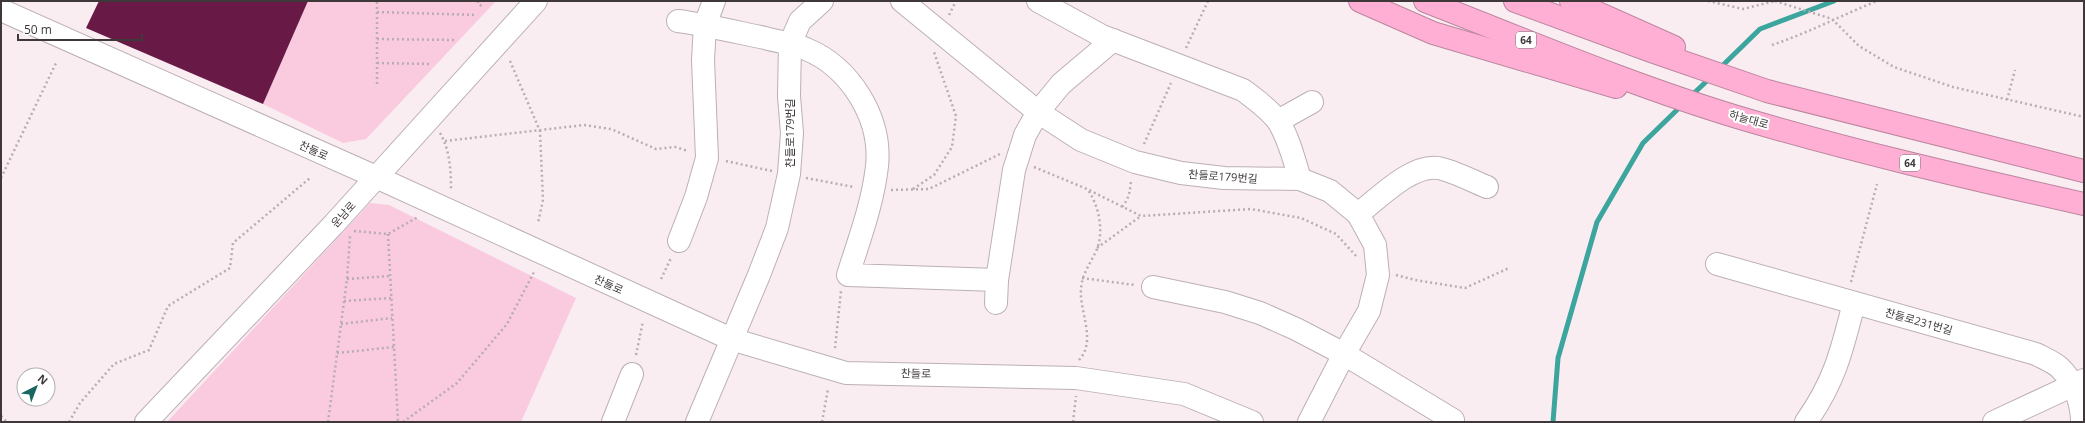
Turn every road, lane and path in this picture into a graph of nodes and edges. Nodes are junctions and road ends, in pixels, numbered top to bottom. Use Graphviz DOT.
graph roads {
  1 [pos="377,1"];
  2 [pos="478,1"];
  3 [pos="536,1"];
  4 [pos="714,1"];
  5 [pos="822,1"];
  6 [pos="902,1"];
  7 [pos="956,1"];
  8 [pos="1038,1"];
  9 [pos="1208,1"];
  10 [pos="1360,1"];
  11 [pos="1425,1"];
  12 [pos="1515,1"];
  13 [pos="1571,1"];
  14 [pos="1708,1"];
  15 [pos="1775,1"];
  16 [pos="1878,1"];
  17 [pos="484,7"];
  18 [pos="1,10"];
  19 [pos="377,12"];
  20 [pos="477,15"];
  21 [pos="1832,19"];
  22 [pos="678,21"];
  23 [pos="946,22"];
  24 [pos="705,25"];
  25 [pos="377,39"];
  26 [pos="454,40"];
  27 [pos="1113,40"];
  28 [pos="790,44"];
  29 [pos="1772,45"];
  30 [pos="1656,46"];
  31 [pos="935,48"];
  32 [pos="1186,49"];
  33 [pos="510,61"];
  34 [pos="377,63"];
  35 [pos="56,64"];
  36 [pos="432,64"];
  37 [pos="2015,70"];
  38 [pos="1171,82"];
  39 [pos="1623,83"];
  40 [pos="377,84"];
  41 [pos="2007,100"];
  42 [pos="1312,102"];
  43 [pos="1038,112"];
  44 [pos="2084,116"];
  45 [pos="1278,121"];
  46 [pos="438,130"];
  47 [pos="540,131"];
  48 [pos="445,141"];
  49 [pos="1141,151"];
  50 [pos="1007,156"];
  51 [pos="707,158"];
  52 [pos="1029,165"];
  53 [pos="2084,171"];
  54 [pos="775,172"];
  55 [pos="1132,176"];
  56 [pos="1,178"];
  57 [pos="310,178"];
  58 [pos="376,178"];
  59 [pos="806,178"];
  60 [pos="1300,179"];
  61 [pos="1877,184"];
  62 [pos="1487,187"];
  63 [pos="859,188"];
  64 [pos="913,189"];
  65 [pos="1087,189"];
  66 [pos="451,190"];
  67 [pos="890,190"];
  68 [pos="2084,204"];
  69 [pos="1122,207"];
  70 [pos="1358,214"];
  71 [pos="1141,216"];
  72 [pos="419,217"];
  73 [pos="538,223"];
  74 [pos="388,234"];
  75 [pos="678,241"];
  76 [pos="1097,249"];
  77 [pos="1360,260"];
  78 [pos="1717,264"];
  79 [pos="1509,268"];
  80 [pos="534,272"];
  81 [pos="1393,274"];
  82 [pos="390,276"];
  83 [pos="1082,278"];
  84 [pos="347,279"];
  85 [pos="661,279"];
  86 [pos="997,280"];
  87 [pos="845,281"];
  88 [pos="1153,287"];
  89 [pos="391,298"];
  90 [pos="344,301"];
  91 [pos="1850,301"];
  92 [pos="996,303"];
  93 [pos="392,318"];
  94 [pos="643,321"];
  95 [pos="341,324"];
  96 [pos="731,339"];
  97 [pos="394,347"];
  98 [pos="835,348"];
  99 [pos="338,353"];
  100 [pos="1344,354"];
  101 [pos="1076,363"];
  102 [pos="632,374"];
  103 [pos="2079,382"];
  104 [pos="828,389"];
  105 [pos="1076,393"];
  106 [pos="1,416"];
  107 [pos="1453,420"];
  108 [pos="7,422"];
  109 [pos="69,422"];
  110 [pos="146,422"];
  111 [pos="328,422"];
  112 [pos="398,422"];
  113 [pos="403,422"];
  114 [pos="613,422"];
  115 [pos="697,422"];
  116 [pos="822,422"];
  117 [pos="1073,422"];
  118 [pos="1252,422"];
  119 [pos="1309,422"];
  120 [pos="1806,422"];
  121 [pos="1994,422"];
  122 [pos="2082,422"];
  1 -- 19 [label="path"];
  2 -- 17 [label="path"];
  3 -- 58 [label="street, 운남로"];
  4 -- 24 [label="street"];
  5 -- 28 [label="street, 찬들로179번길"];
  6 -- 43 [label="street, 찬들로179번길"];
  7 -- 23 [label="path"];
  8 -- 27 [label="street"];
  9 -- 32 [label="path"];
  10 -- 39 [label="highway"];
  11 -- 39 [label="highway, 64"];
  12 -- 30 [label="highway"];
  13 -- 30 [label="highway"];
  14 -- 15 [label="path"];
  15 -- 21 [label="path"];
  16 -- 21 [label="path"];
  18 -- 58 [label="street, 찬들로"];
  19 -- 20 [label="path"];
  19 -- 25 [label="path"];
  21 -- 29 [label="path"];
  21 -- 41 [label="path"];
  22 -- 24 [label="street"];
  24 -- 28 [label="street"];
  24 -- 51 [label="street"];
  25 -- 26 [label="path"];
  25 -- 34 [label="path"];
  27 -- 43 [label="street"];
  27 -- 45 [label="street"];
  28 -- 87 [label="street"];
  28 -- 96 [label="street, 찬들로179번길"];
  30 -- 53 [label="highway"];
  31 -- 64 [label="path"];
  33 -- 47 [label="path"];
  34 -- 36 [label="path"];
  34 -- 40 [label="path"];
  35 -- 56 [label="path"];
  37 -- 41 [label="path"];
  38 -- 49 [label="path"];
  39 -- 68 [label="highway, 하늘대로 / 64"];
  41 -- 44 [label="path"];
  42 -- 45 [label="street"];
  43 -- 60 [label="street, 찬들로179번길"];
  43 -- 86 [label="street"];
  45 -- 60 [label="street"];
  46 -- 48 [label="path"];
  47 -- 48 [label="path"];
  47 -- 51 [label="path"];
  47 -- 73 [label="path"];
  48 -- 66 [label="path"];
  50 -- 64 [label="path"];
  51 -- 54 [label="path"];
  51 -- 75 [label="street"];
  52 -- 65 [label="path"];
  55 -- 69 [label="path"];
  57 -- 109 [label="path"];
  58 -- 96 [label="street, 찬들로"];
  58 -- 110 [label="street, 운남로"];
  59 -- 63 [label="path"];
  60 -- 70 [label="street, 찬들로179번길"];
  61 -- 91 [label="path"];
  62 -- 70 [label="street"];
  64 -- 67 [label="path"];
  65 -- 69 [label="path"];
  65 -- 76 [label="path"];
  69 -- 71 [label="path"];
  70 -- 100 [label="street, 찬들로179번길"];
  71 -- 76 [label="path"];
  71 -- 77 [label="path"];
  72 -- 74 [label="path"];
  74 -- 82 [label="path"];
  74 -- 84 [label="path"];
  75 -- 85 [label="path"];
  76 -- 83 [label="path"];
  78 -- 91 [label="street, 찬들로231번길"];
  79 -- 81 [label="path"];
  80 -- 113 [label="path"];
  82 -- 84 [label="path"];
  82 -- 89 [label="path"];
  83 -- 88 [label="path"];
  83 -- 101 [label="path"];
  84 -- 90 [label="path"];
  86 -- 87 [label="street"];
  86 -- 92 [label="street"];
  87 -- 98 [label="path"];
  88 -- 100 [label="street"];
  89 -- 90 [label="path"];
  89 -- 93 [label="path"];
  90 -- 95 [label="path"];
  91 -- 103 [label="street, 찬들로231번길"];
  91 -- 120 [label="street"];
  93 -- 95 [label="path"];
  93 -- 97 [label="path"];
  94 -- 102 [label="path"];
  95 -- 99 [label="path"];
  96 -- 115 [label="street, 찬들로179번길"];
  96 -- 118 [label="street, 찬들로"];
  97 -- 99 [label="path"];
  97 -- 112 [label="path"];
  99 -- 111 [label="path"];
  100 -- 107 [label="street"];
  100 -- 119 [label="street, 찬들로179번길"];
  102 -- 114 [label="street"];
  103 -- 121 [label="street"];
  103 -- 122 [label="street, 찬들로231번길"];
  104 -- 116 [label="path"];
  105 -- 117 [label="path"];
  106 -- 108 [label="path"];
}
